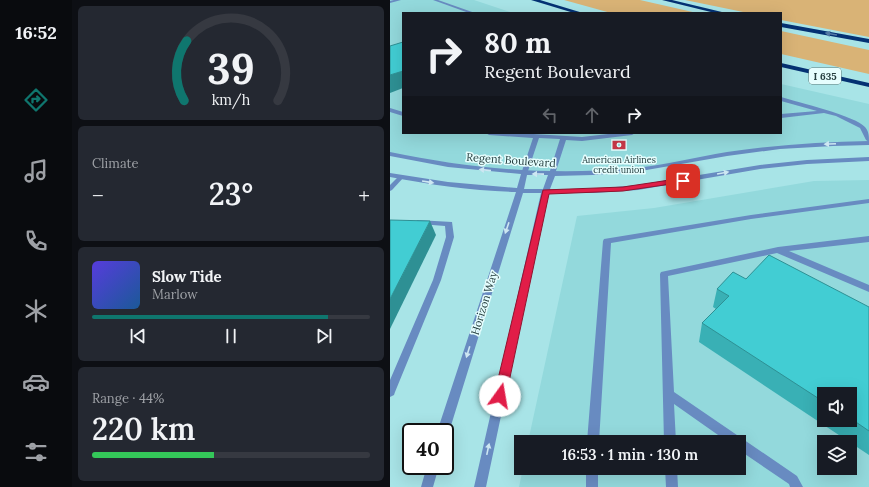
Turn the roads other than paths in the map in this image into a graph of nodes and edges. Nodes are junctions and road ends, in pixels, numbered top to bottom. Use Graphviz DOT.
graph roads {
  1 [pos="399,0"];
  2 [pos="435,0"];
  3 [pos="534,0"];
  4 [pos="664,0"];
  5 [pos="390,2"];
  6 [pos="471,12"];
  7 [pos="576,12"];
  8 [pos="718,12"];
  9 [pos="782,25"];
  10 [pos="869,41"];
  11 [pos="782,65"];
  12 [pos="869,85"];
  13 [pos="782,99"];
  14 [pos="390,110"];
  15 [pos="826,111"];
  16 [pos="402,114"];
  17 [pos="782,116"];
  18 [pos="505,134"];
  19 [pos="624,134"];
  20 [pos="537,136"];
  21 [pos="563,138"];
  22 [pos="869,140"];
  23 [pos="869,143"];
  24 [pos="390,154"];
  25 [pos="869,159"];
  26 [pos="524,174"];
  27 [pos="552,174"];
  28 [pos="390,175"];
  29 [pos="401,177"];
  30 [pos="390,189"];
  31 [pos="520,191"];
  32 [pos="546,192"];
  33 [pos="869,201"];
  34 [pos="412,222"];
  35 [pos="869,239"];
  36 [pos="778,250"];
  37 [pos="869,289"];
  38 [pos="390,392"];
  39 [pos="668,394"];
  40 [pos="446,423"];
  41 [pos="593,435"];
  42 [pos="670,435"];
  43 [pos="728,435"];
  44 [pos="746,448"];
  45 [pos="430,475"];
  46 [pos="592,475"];
  47 [pos="671,475"];
  48 [pos="427,487"];
  49 [pos="480,487"];
  50 [pos="592,487"];
  51 [pos="672,487"];
  52 [pos="797,487"];
  1 -- 5 [label="street"];
  2 -- 6 [label="street"];
  3 -- 7 [label="highway"];
  4 -- 8 [label="highway"];
  10 -- 9 [label="highway, one-way"];
  11 -- 12 [label="highway, I 635"];
  13 -- 15 [label="street"];
  14 -- 16 [label="street"];
  15 -- 17 [label="street"];
  15 -- 22 [label="street"];
  18 -- 20 [label="street"];
  19 -- 21 [label="street"];
  20 -- 21 [label="street"];
  20 -- 26 [label="street, Horizon Way"];
  21 -- 27 [label="street"];
  23 -- 27 [label="street, Regent Boulevard, one-way"];
  26 -- 24 [label="street, Regent Boulevard, one-way"];
  32 -- 25 [label="street, one-way"];
  27 -- 26 [label="street, Regent Boulevard, one-way"];
  26 -- 31 [label="street, Horizon Way"];
  27 -- 32 [label="street"];
  28 -- 29 [label="street"];
  29 -- 30 [label="street"];
  29 -- 31 [label="street, one-way"];
  31 -- 32 [label="street"];
  31 -- 40 [label="street, Horizon Way, one-way"];
  49 -- 32 [label="street, one-way"];
  33 -- 41 [label="street"];
  34 -- 38 [label="street"];
  35 -- 36 [label="street"];
  36 -- 37 [label="street"];
  36 -- 39 [label="street"];
  39 -- 42 [label="street"];
  39 -- 43 [label="street"];
  44 -- 52 [label="street"];
  45 -- 48 [label="street"];
  46 -- 50 [label="street"];
  47 -- 51 [label="street"];
}
